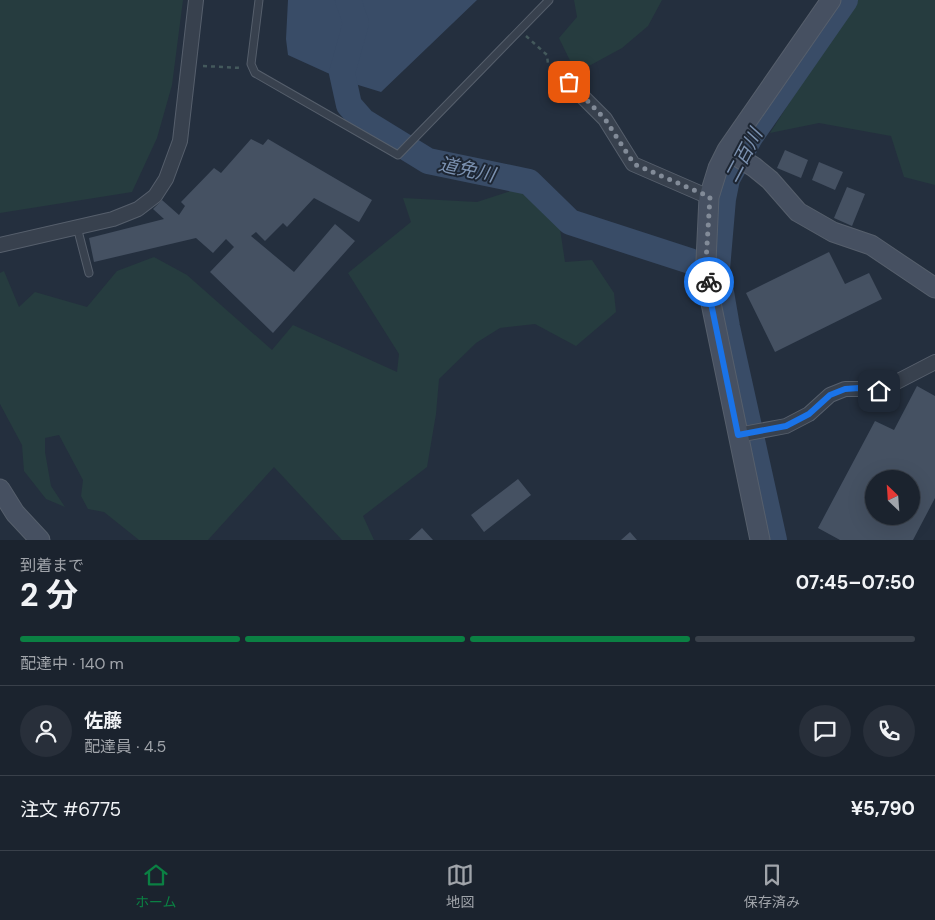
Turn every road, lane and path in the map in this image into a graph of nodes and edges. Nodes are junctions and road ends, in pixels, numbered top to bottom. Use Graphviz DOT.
graph roads {
  1 [pos="196,0"];
  2 [pos="259,0"];
  3 [pos="549,0"];
  4 [pos="832,0"];
  5 [pos="520,30"];
  6 [pos="189,65"];
  7 [pos="252,69"];
  8 [pos="569,82"];
  9 [pos="727,150"];
  10 [pos="710,197"];
  11 [pos="77,226"];
  12 [pos="0,245"];
  13 [pos="89,273"];
  14 [pos="935,288"];
  15 [pos="935,362"];
  16 [pos="738,435"];
  17 [pos="0,489"];
  18 [pos="40,540"];
  19 [pos="760,540"];
  1 -- 6 [label="street"];
  2 -- 7 [label="lane"];
  3 -- 5 [label="lane"];
  4 -- 9 [label="street"];
  5 -- 7 [label="lane"];
  5 -- 8 [label="path"];
  6 -- 7 [label="path"];
  6 -- 11 [label="street"];
  8 -- 10 [label="street"];
  9 -- 10 [label="street"];
  9 -- 14 [label="street"];
  10 -- 16 [label="street"];
  11 -- 12 [label="street"];
  11 -- 13 [label="lane"];
  15 -- 16 [label="street"];
  16 -- 19 [label="street"];
  17 -- 18 [label="street"];
}
